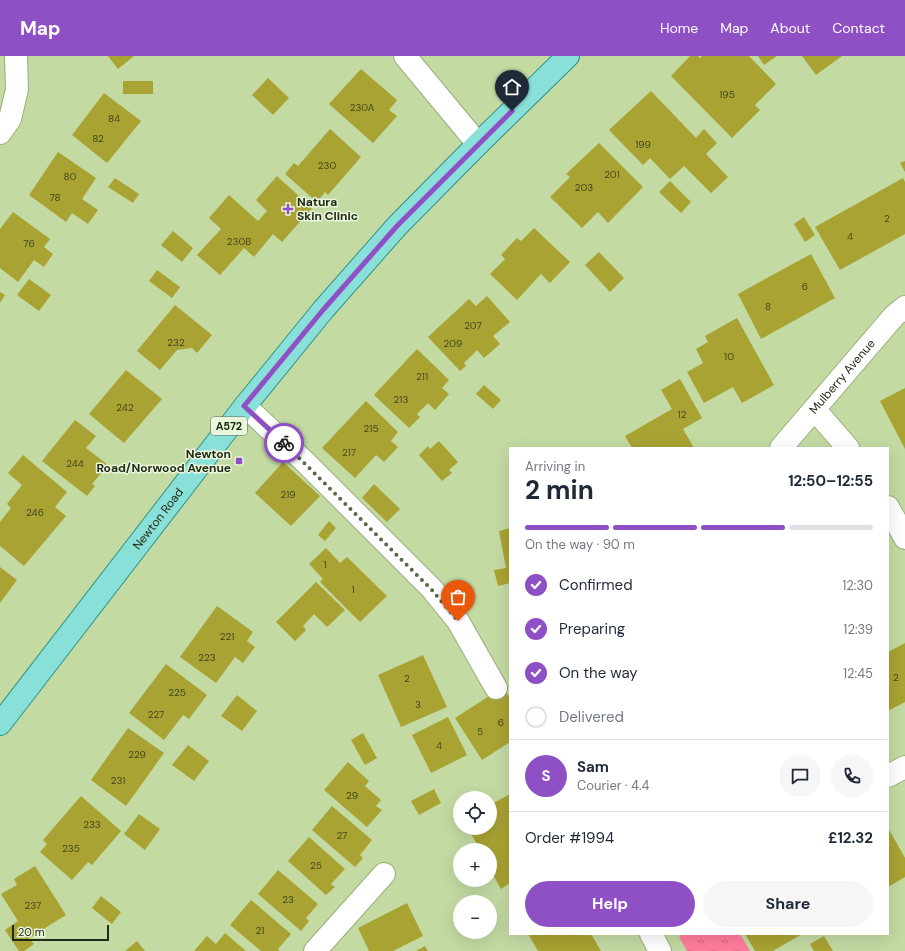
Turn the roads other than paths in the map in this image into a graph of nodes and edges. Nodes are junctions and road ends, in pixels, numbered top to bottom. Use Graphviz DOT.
graph roads {
  1 [pos="16,56"];
  2 [pos="405,56"];
  3 [pos="568,56"];
  4 [pos="0,133"];
  5 [pos="478,144"];
  6 [pos="905,307"];
  7 [pos="244,406"];
  8 [pos="814,410"];
  9 [pos="782,447"];
  10 [pos="847,447"];
  11 [pos="889,509"];
  12 [pos="905,538"];
  13 [pos="496,688"];
  14 [pos="0,724"];
  15 [pos="905,767"];
  16 [pos="889,775"];
  17 [pos="384,874"];
  18 [pos="652,935"];
  19 [pos="315,951"];
  20 [pos="660,951"];
  1 -- 4 [label="street"];
  2 -- 5 [label="street"];
  3 -- 5 [label="main road, Newton Road / A572"];
  5 -- 7 [label="main road, Newton Road / A572"];
  6 -- 8 [label="street, Mulberry Avenue"];
  7 -- 13 [label="street"];
  7 -- 14 [label="main road, Newton Road / A572"];
  8 -- 9 [label="street, Mulberry Avenue"];
  8 -- 10 [label="street"];
  11 -- 12 [label="street"];
  15 -- 16 [label="street"];
  17 -- 19 [label="street"];
  18 -- 20 [label="street"];
}
